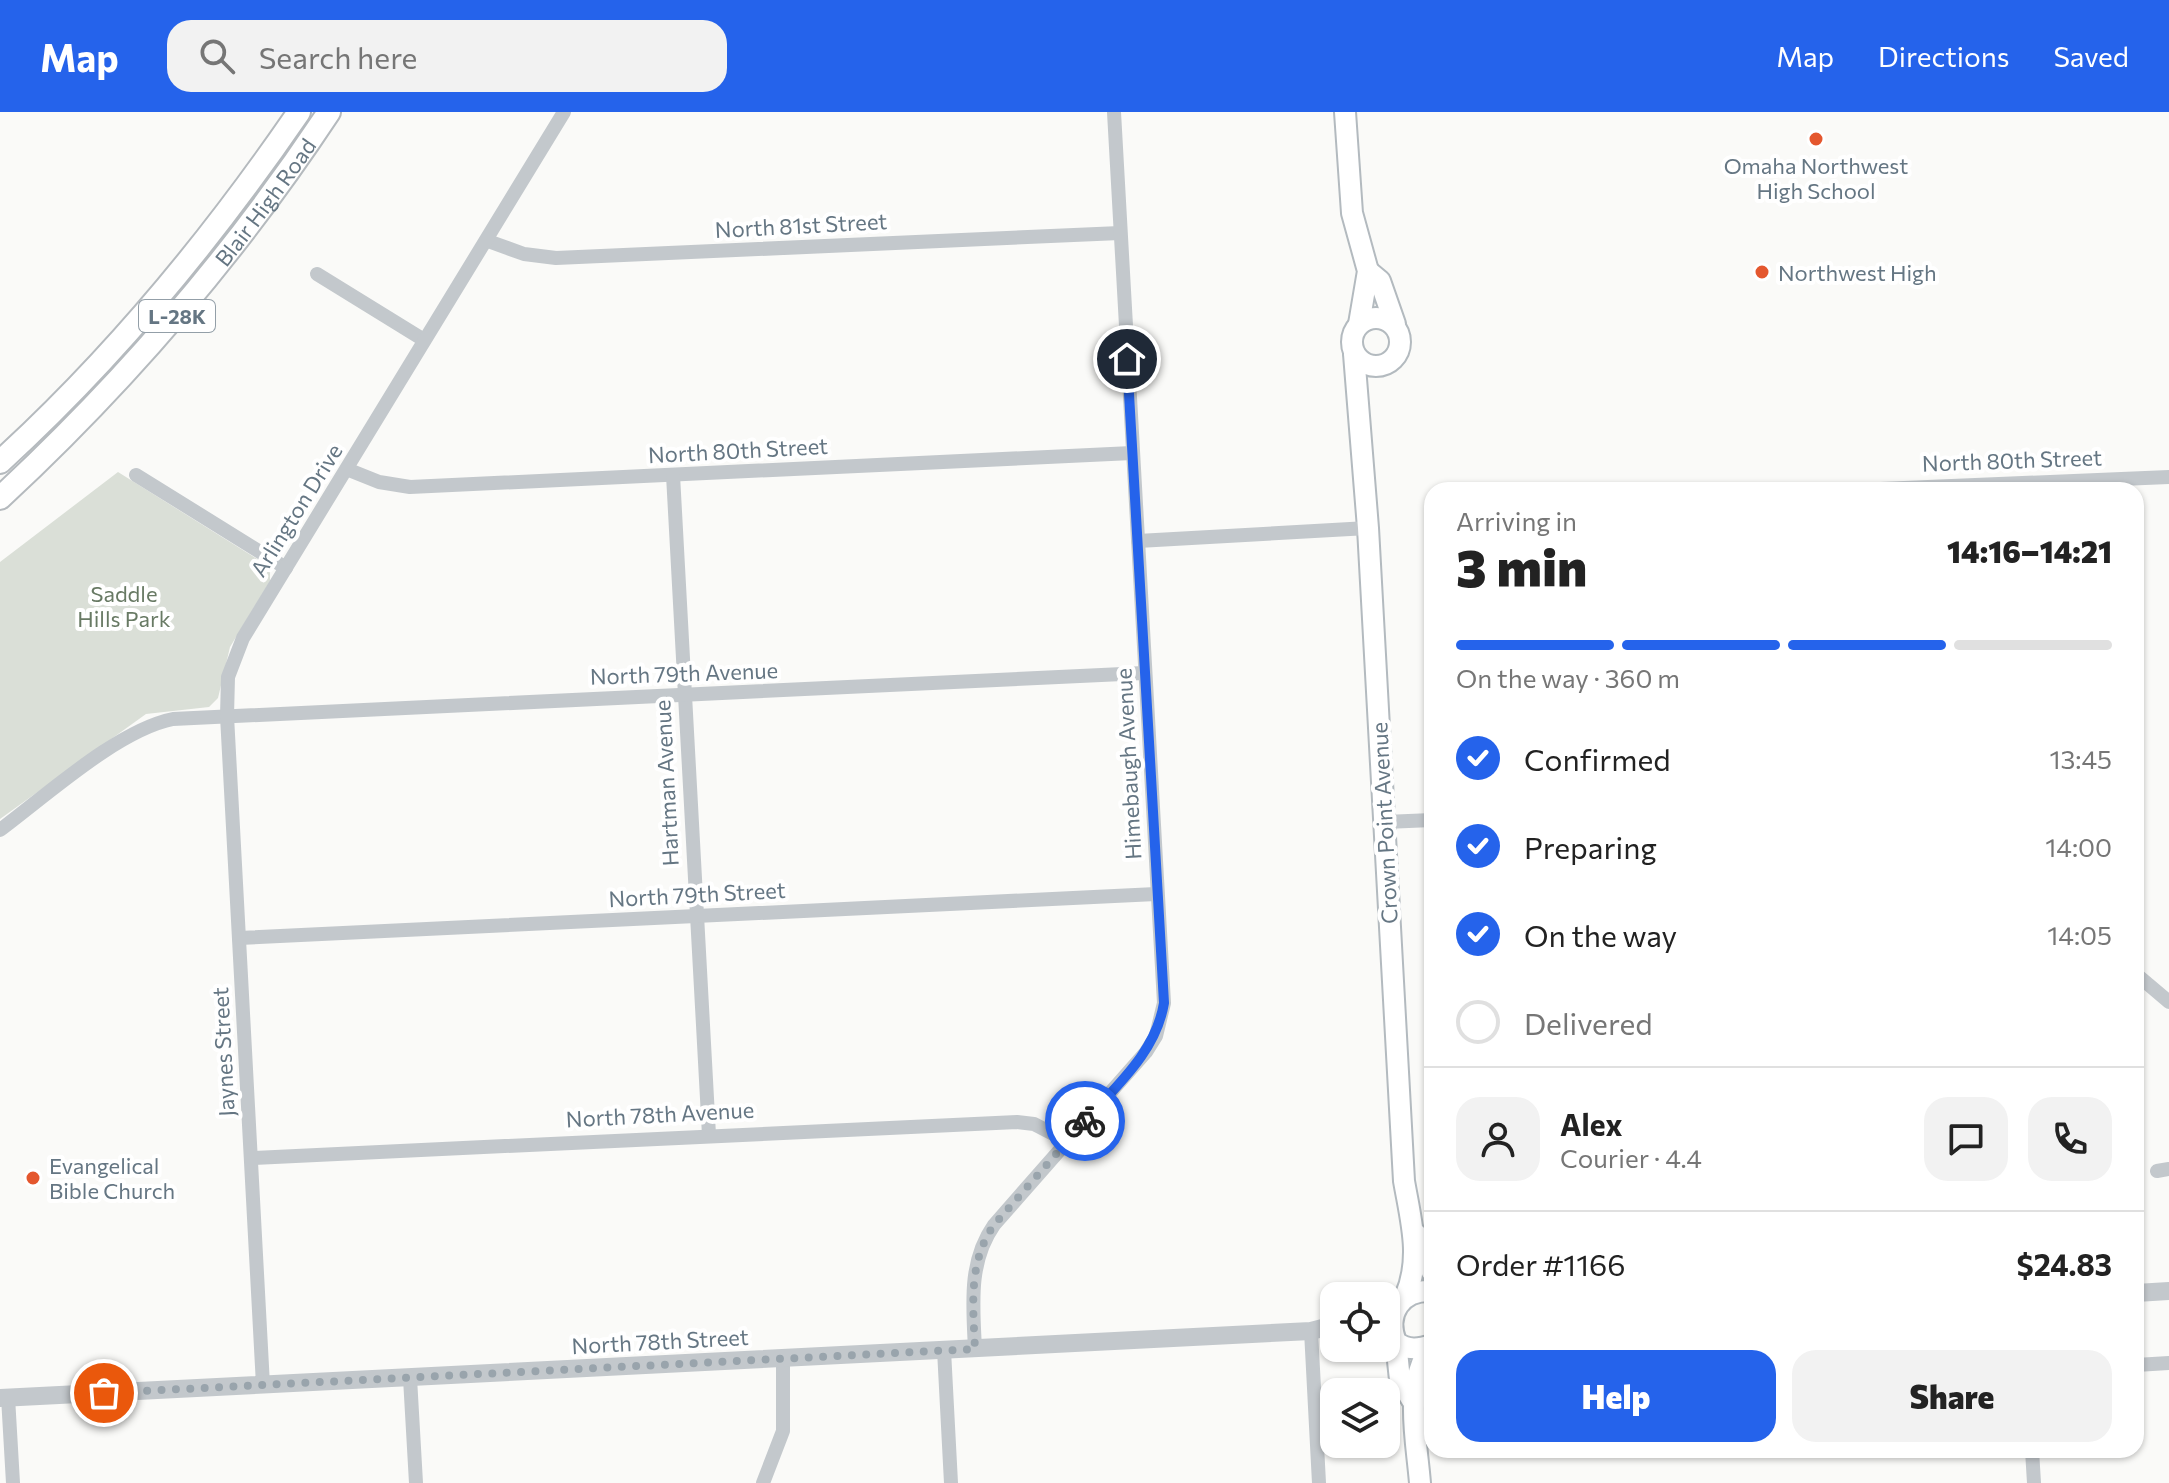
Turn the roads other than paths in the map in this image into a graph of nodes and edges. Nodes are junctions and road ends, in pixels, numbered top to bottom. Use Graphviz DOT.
graph roads {
  1 [pos="299,112"];
  2 [pos="329,112"];
  3 [pos="564,112"];
  4 [pos="1114,112"];
  5 [pos="1345,112"];
  6 [pos="1120,233"];
  7 [pos="488,241"];
  8 [pos="1368,271"];
  9 [pos="317,274"];
  10 [pos="1359,324"];
  11 [pos="1395,324"];
  12 [pos="424,340"];
  13 [pos="1354,354"];
  14 [pos="1382,365"];
  15 [pos="1361,414"];
  16 [pos="1132,453"];
  17 [pos="0,462"];
  18 [pos="349,470"];
  19 [pos="136,475"];
  20 [pos="673,475"];
  21 [pos="2169,477"];
  22 [pos="2097,482"];
  23 [pos="0,498"];
  24 [pos="1368,528"];
  25 [pos="1138,541"];
  26 [pos="286,568"];
  27 [pos="1144,673"];
  28 [pos="683,695"];
  29 [pos="227,716"];
  30 [pos="1424,820"];
  31 [pos="1385,822"];
  32 [pos="0,830"];
  33 [pos="1156,894"];
  34 [pos="696,916"];
  35 [pos="239,938"];
  36 [pos="2144,981"];
  37 [pos="2169,1002"];
  38 [pos="709,1135"];
  39 [pos="1067,1141"];
  40 [pos="252,1158"];
  41 [pos="1414,1231"];
  42 [pos="1424,1245"];
  43 [pos="2169,1291"];
  44 [pos="2144,1293"];
  45 [pos="1424,1294"];
  46 [pos="1400,1296"];
  47 [pos="1400,1302"];
  48 [pos="1320,1330"];
  49 [pos="1400,1344"];
  50 [pos="1424,1346"];
  51 [pos="975,1349"];
  52 [pos="944,1350"];
  53 [pos="1424,1358"];
  54 [pos="783,1359"];
  55 [pos="1324,1362"];
  56 [pos="1396,1362"];
  57 [pos="2169,1363"];
  58 [pos="2144,1365"];
  59 [pos="410,1378"];
  60 [pos="263,1385"];
  61 [pos="4,1398"];
  62 [pos="1412,1400"];
  63 [pos="2032,1458"];
  64 [pos="13,1483"];
  65 [pos="416,1483"];
  66 [pos="763,1483"];
  67 [pos="951,1483"];
  68 [pos="1319,1483"];
  69 [pos="1420,1483"];
  70 [pos="2034,1483"];
  1 -- 17 [label="main road, Blair High Road / L-28K"];
  2 -- 23 [label="main road, Blair High Road / L-28K"];
  3 -- 7 [label="street, Arlington Drive"];
  4 -- 6 [label="street, Himebaugh Avenue"];
  5 -- 8 [label="main road"];
  6 -- 7 [label="street, North 81st Street"];
  6 -- 16 [label="street, Himebaugh Avenue"];
  7 -- 12 [label="street, Arlington Drive"];
  8 -- 10 [label="main road"];
  8 -- 11 [label="main road"];
  9 -- 12 [label="street"];
  10 -- 11 [label="main road"];
  10 -- 13 [label="main road"];
  11 -- 14 [label="main road"];
  12 -- 18 [label="street, Arlington Drive"];
  13 -- 14 [label="main road"];
  13 -- 15 [label="main road, Crown Point Avenue"];
  14 -- 15 [label="main road, Crown Point Avenue"];
  15 -- 24 [label="main road, Crown Point Avenue"];
  16 -- 20 [label="street, North 80th Street"];
  16 -- 25 [label="street, Himebaugh Avenue"];
  18 -- 20 [label="street, North 80th Street"];
  18 -- 26 [label="street, Arlington Drive"];
  19 -- 26 [label="street"];
  20 -- 28 [label="street, Hartman Avenue"];
  21 -- 22 [label="street, North 80th Street"];
  24 -- 25 [label="street"];
  24 -- 31 [label="main road, Crown Point Avenue"];
  25 -- 27 [label="street, Himebaugh Avenue"];
  26 -- 29 [label="street, Arlington Drive"];
  27 -- 28 [label="street, North 79th Avenue"];
  27 -- 33 [label="street, Himebaugh Avenue"];
  28 -- 29 [label="street, North 79th Avenue"];
  28 -- 34 [label="street, Hartman Avenue"];
  29 -- 32 [label="street"];
  29 -- 35 [label="street, Jaynes Street"];
  30 -- 31 [label="street"];
  31 -- 41 [label="main road, Crown Point Avenue"];
  33 -- 34 [label="street, North 79th Street"];
  33 -- 39 [label="street, Himebaugh Avenue"];
  34 -- 35 [label="street, North 79th Street"];
  34 -- 38 [label="street, Hartman Avenue"];
  35 -- 40 [label="street, Jaynes Street"];
  36 -- 37 [label="street"];
  38 -- 39 [label="street, North 78th Avenue"];
  38 -- 40 [label="street, North 78th Avenue"];
  39 -- 51 [label="street, Himebaugh Avenue"];
  40 -- 60 [label="street, Jaynes Street"];
  41 -- 42 [label="main road, Crown Point Avenue"];
  41 -- 46 [label="main road, Crown Point Avenue"];
  43 -- 44 [label="street"];
  45 -- 47 [label="main road"];
  48 -- 51 [label="street, North 78th Street"];
  49 -- 50 [label="main road"];
  51 -- 52 [label="street, North 78th Street"];
  52 -- 54 [label="street, North 78th Street"];
  52 -- 67 [label="street"];
  53 -- 62 [label="main road"];
  54 -- 59 [label="street, North 78th Street"];
  54 -- 66 [label="street"];
  55 -- 68 [label="street"];
  56 -- 62 [label="main road"];
  57 -- 58 [label="street"];
  59 -- 60 [label="street, North 78th Street"];
  59 -- 65 [label="street"];
  60 -- 61 [label="street, North 78th Street"];
  61 -- 64 [label="street"];
  62 -- 69 [label="main road"];
  63 -- 70 [label="street"];
}
